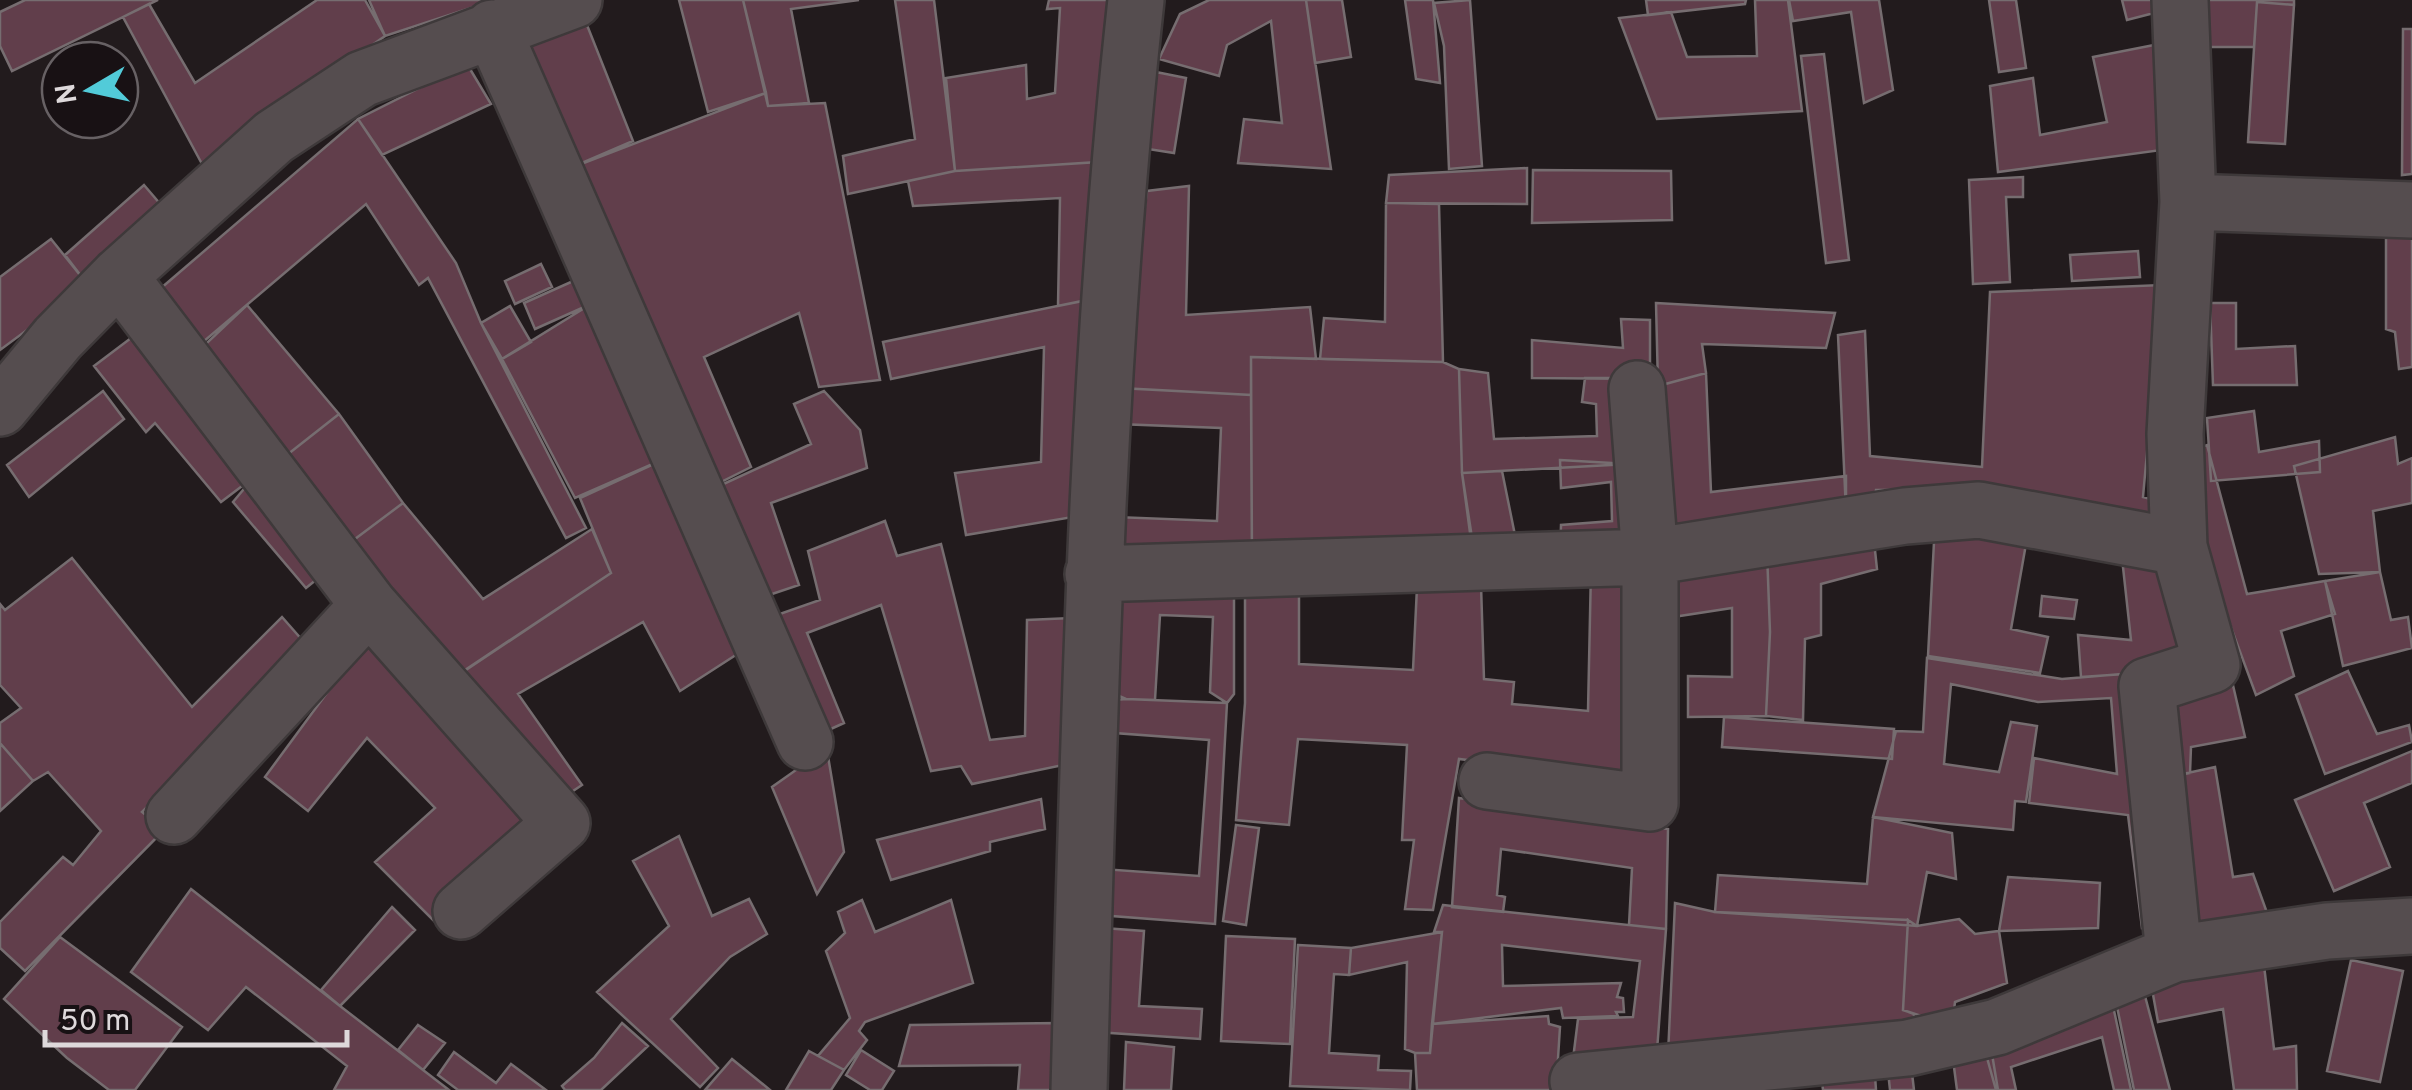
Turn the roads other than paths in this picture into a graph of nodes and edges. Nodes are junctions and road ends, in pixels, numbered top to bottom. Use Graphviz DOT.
graph roads {
  1 [pos="574,0"];
  2 [pos="1136,0"];
  3 [pos="2180,0"];
  4 [pos="492,28"];
  5 [pos="2188,202"];
  6 [pos="2412,210"];
  7 [pos="119,276"];
  8 [pos="1637,389"];
  9 [pos="0,408"];
  10 [pos="2179,547"];
  11 [pos="1650,558"];
  12 [pos="1093,574"];
  13 [pos="370,605"];
  14 [pos="805,742"];
  15 [pos="1486,781"];
  16 [pos="174,816"];
  17 [pos="461,910"];
  18 [pos="2412,926"];
  19 [pos="2174,954"];
  20 [pos="1578,1081"];
  21 [pos="1079,1090"];
  1 -- 4 [label="street"];
  2 -- 12 [label="street"];
  3 -- 5 [label="street"];
  4 -- 7 [label="street"];
  4 -- 14 [label="street"];
  5 -- 6 [label="street"];
  5 -- 10 [label="street"];
  7 -- 9 [label="street"];
  7 -- 13 [label="street"];
  8 -- 11 [label="street"];
  10 -- 11 [label="street"];
  10 -- 19 [label="street"];
  11 -- 12 [label="street"];
  11 -- 15 [label="street"];
  12 -- 21 [label="street"];
  13 -- 16 [label="street"];
  13 -- 17 [label="street"];
  18 -- 19 [label="street"];
  19 -- 20 [label="street"];
}
